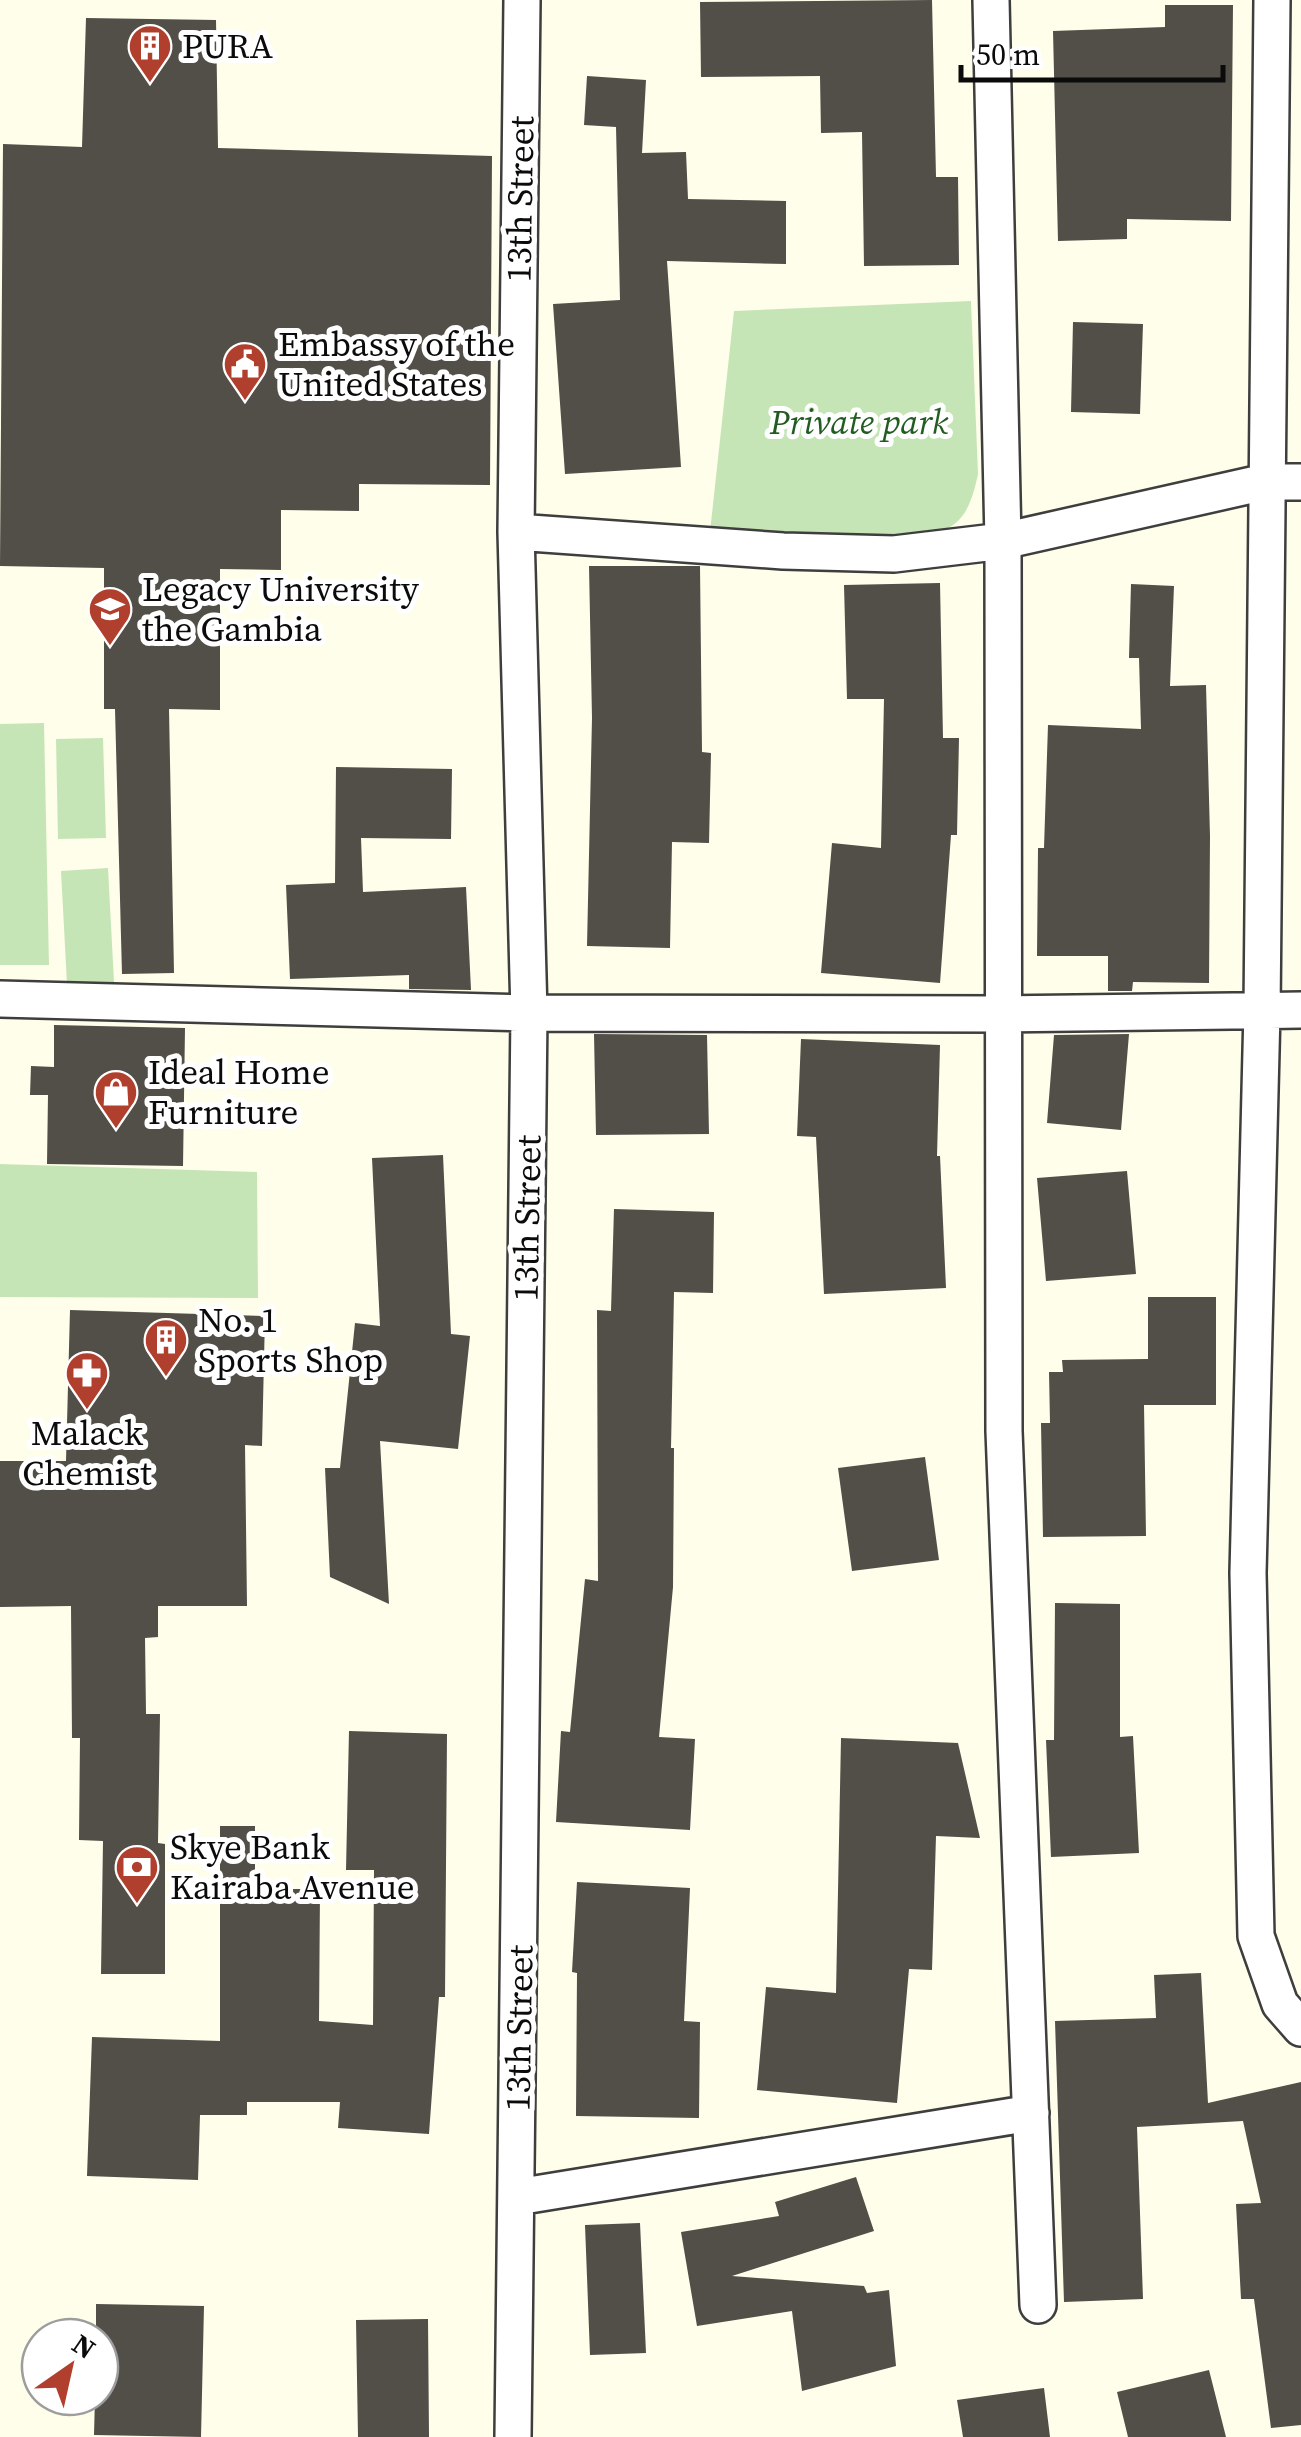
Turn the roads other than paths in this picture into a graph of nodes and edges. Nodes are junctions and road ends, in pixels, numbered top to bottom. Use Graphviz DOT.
graph roads {
  1 [pos="522,0"];
  2 [pos="991,0"];
  3 [pos="1272,0"];
  4 [pos="1265,482"];
  5 [pos="1301,482"];
  6 [pos="516,532"];
  7 [pos="1002,542"];
  8 [pos="0,999"];
  9 [pos="1301,1010"];
  10 [pos="1262,1011"];
  11 [pos="529,1014"];
  12 [pos="1005,1014"];
  13 [pos="1301,2028"];
  14 [pos="1031,2113"];
  15 [pos="518,2197"];
  16 [pos="1038,2305"];
  17 [pos="513,2437"];
  1 -- 6 [label="street, 13th Street"];
  2 -- 7 [label="street"];
  3 -- 4 [label="street"];
  4 -- 5 [label="street"];
  4 -- 7 [label="street"];
  4 -- 10 [label="street"];
  6 -- 7 [label="street"];
  6 -- 11 [label="street, 13th Street"];
  7 -- 12 [label="street"];
  8 -- 11 [label="street"];
  9 -- 10 [label="street"];
  10 -- 12 [label="street"];
  10 -- 13 [label="street"];
  11 -- 12 [label="street"];
  11 -- 15 [label="street, 13th Street"];
  12 -- 14 [label="street"];
  14 -- 15 [label="street"];
  14 -- 16 [label="street"];
  15 -- 17 [label="street, 13th Street"];
}
